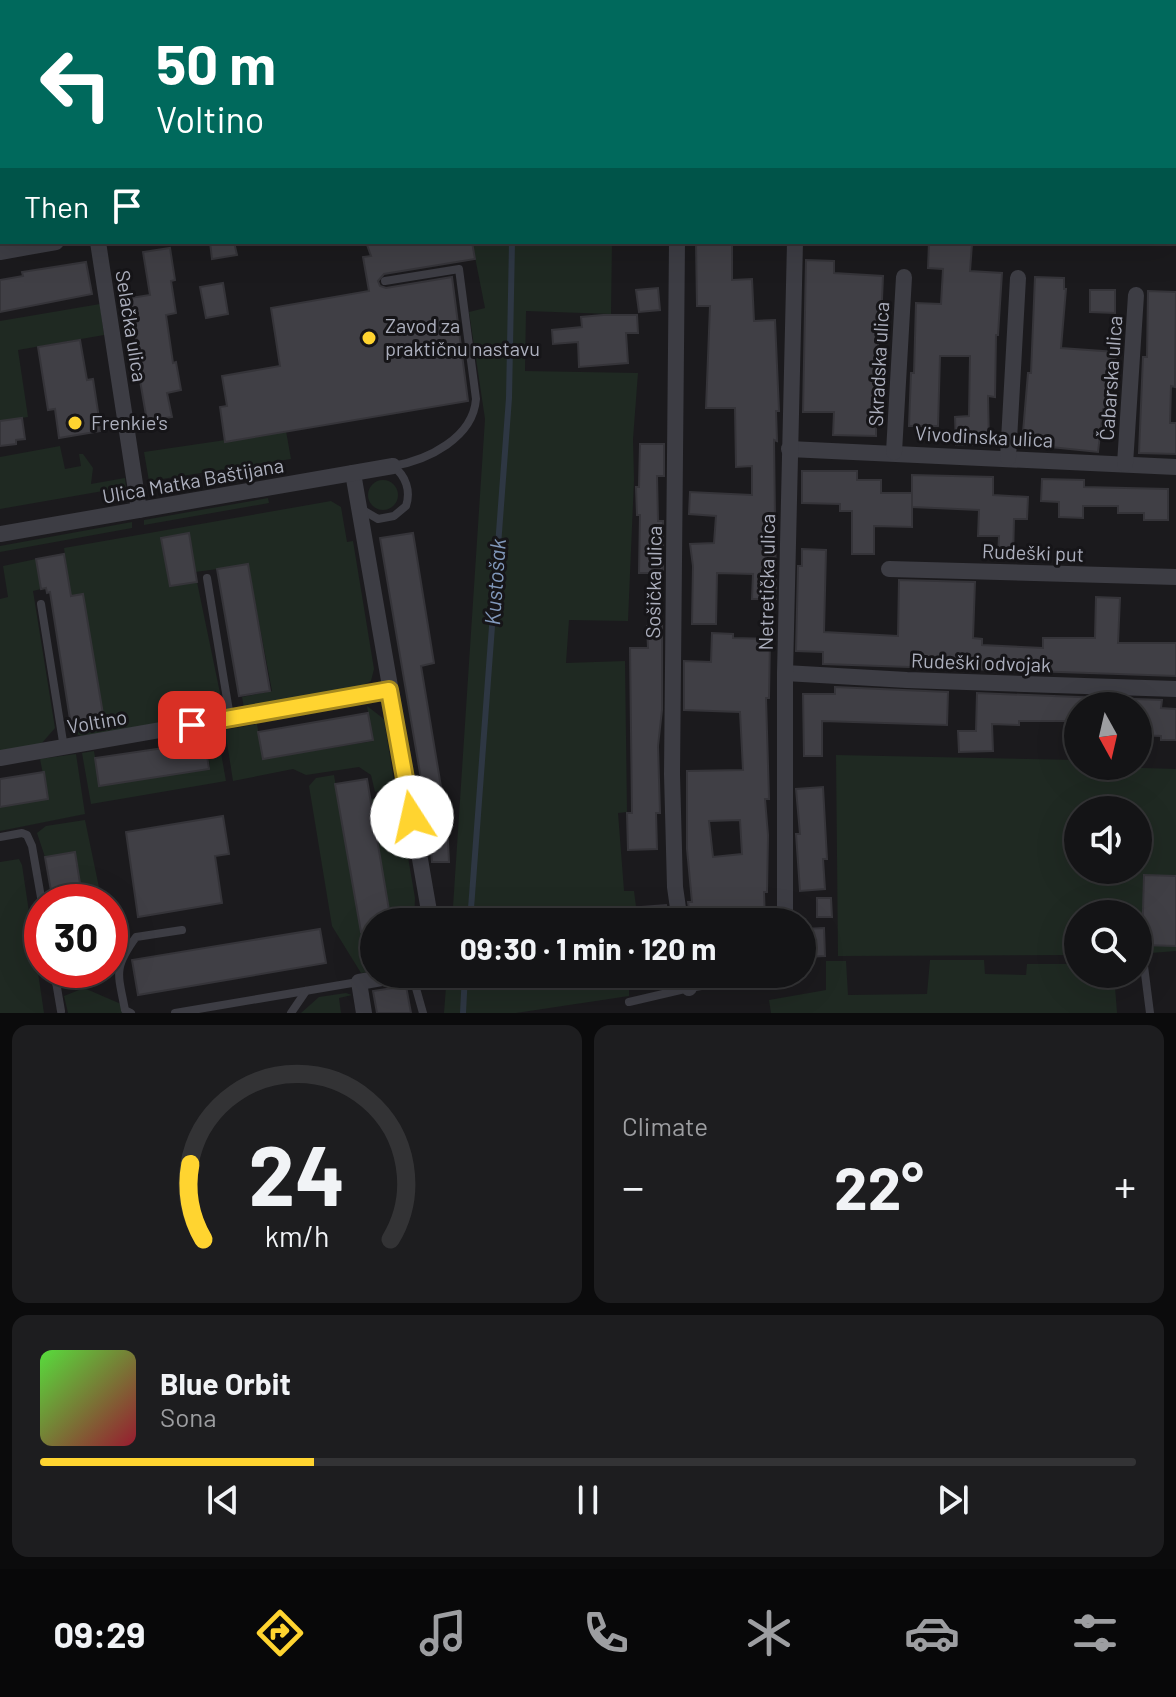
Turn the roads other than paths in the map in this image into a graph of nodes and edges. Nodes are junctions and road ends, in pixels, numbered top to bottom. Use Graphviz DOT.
graph roads {
  1 [pos="45,244"];
  2 [pos="98,244"];
  3 [pos="677,244"];
  4 [pos="795,244"];
  5 [pos="0,252"];
  6 [pos="904,277"];
  7 [pos="1018,278"];
  8 [pos="385,281"];
  9 [pos="1136,295"];
  10 [pos="789,449"];
  11 [pos="894,452"];
  12 [pos="1008,458"];
  13 [pos="1125,464"];
  14 [pos="393,466"];
  15 [pos="1176,467"];
  16 [pos="353,473"];
  17 [pos="358,505"];
  18 [pos="139,510"];
  19 [pos="0,534"];
  20 [pos="889,569"];
  21 [pos="1176,577"];
  22 [pos="207,578"];
  23 [pos="41,604"];
  24 [pos="785,673"];
  25 [pos="1176,689"];
  26 [pos="389,690"];
  27 [pos="230,718"];
  28 [pos="64,748"];
  29 [pos="0,758"];
  30 [pos="0,837"];
  31 [pos="39,884"];
  32 [pos="428,908"];
  33 [pos="678,908"];
  34 [pos="785,908"];
  35 [pos="182,930"];
  36 [pos="359,982"];
  37 [pos="57,988"];
  38 [pos="416,988"];
  39 [pos="668,988"];
  40 [pos="1147,988"];
  41 [pos="306,991"];
  42 [pos="629,1002"];
  43 [pos="61,1011"];
  44 [pos="131,1013"];
  45 [pos="175,1013"];
  46 [pos="291,1013"];
  47 [pos="364,1013"];
  48 [pos="423,1013"];
  49 [pos="1150,1013"];
  1 -- 5 [label="street"];
  2 -- 18 [label="street, Selačka ulica"];
  3 -- 33 [label="street, Sošička ulica"];
  4 -- 10 [label="street, Netretička ulica"];
  6 -- 11 [label="street, Skradska ulica"];
  7 -- 12 [label="street"];
  8 -- 14 [label="lane"];
  9 -- 13 [label="street, Čabarska ulica"];
  10 -- 11 [label="street, Vivodinska ulica"];
  10 -- 24 [label="street, Netretička ulica"];
  11 -- 12 [label="street, Vivodinska ulica"];
  12 -- 13 [label="street, Vivodinska ulica"];
  13 -- 15 [label="street, Vivodinska ulica"];
  14 -- 16 [label="street, Ulica Matka Baštijana"];
  14 -- 17 [label="lane"];
  16 -- 17 [label="street"];
  16 -- 18 [label="street, Ulica Matka Baštijana"];
  17 -- 26 [label="street"];
  18 -- 19 [label="street, Ulica Matka Baštijana"];
  20 -- 21 [label="street, Rudeški put"];
  22 -- 27 [label="lane"];
  23 -- 28 [label="lane"];
  24 -- 25 [label="street, Rudeški odvojak"];
  24 -- 34 [label="street, Netretička ulica"];
  26 -- 27 [label="street, Voltino"];
  26 -- 32 [label="street"];
  27 -- 28 [label="street, Voltino"];
  28 -- 29 [label="street, Voltino"];
  30 -- 31 [label="lane"];
  35 -- 44 [label="lane"];
  36 -- 41 [label="lane"];
  36 -- 47 [label="street"];
  37 -- 43 [label="lane"];
  38 -- 48 [label="lane"];
  39 -- 42 [label="lane"];
  40 -- 49 [label="lane"];
  41 -- 45 [label="lane"];
  41 -- 46 [label="lane"];
}
